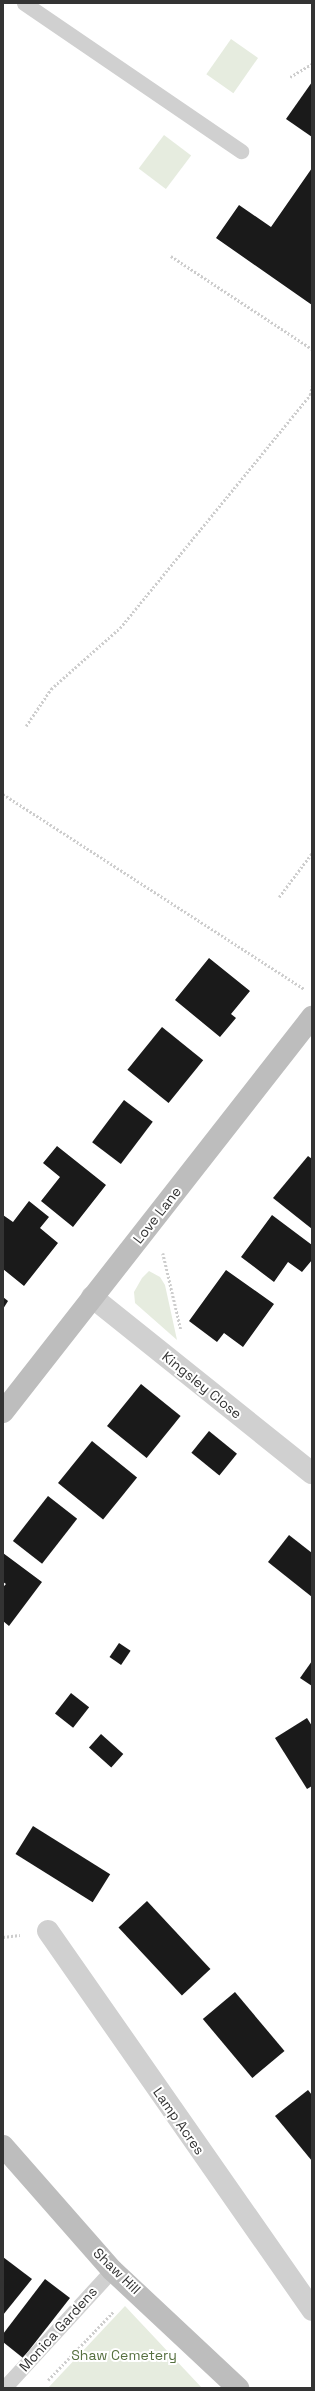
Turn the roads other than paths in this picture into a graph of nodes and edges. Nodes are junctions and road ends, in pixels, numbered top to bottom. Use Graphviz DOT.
graph roads {
  1 [pos="24,3"];
  2 [pos="241,151"];
  3 [pos="312,1018"];
  4 [pos="92,1297"];
  5 [pos="3,1412"];
  6 [pos="312,1473"];
  7 [pos="48,1932"];
  8 [pos="3,2146"];
  9 [pos="112,2270"];
  10 [pos="312,2310"];
  11 [pos="4,2388"];
  12 [pos="238,2388"];
  1 -- 2 [label="lane"];
  3 -- 4 [label="street, Love Lane"];
  4 -- 5 [label="street, Love Lane"];
  4 -- 6 [label="street, Kingsley Close"];
  7 -- 10 [label="street, Lamp Acres"];
  8 -- 9 [label="street, Shaw Hill"];
  9 -- 11 [label="lane, Monica Gardens"];
  9 -- 12 [label="street, Shaw Hill"];
}
